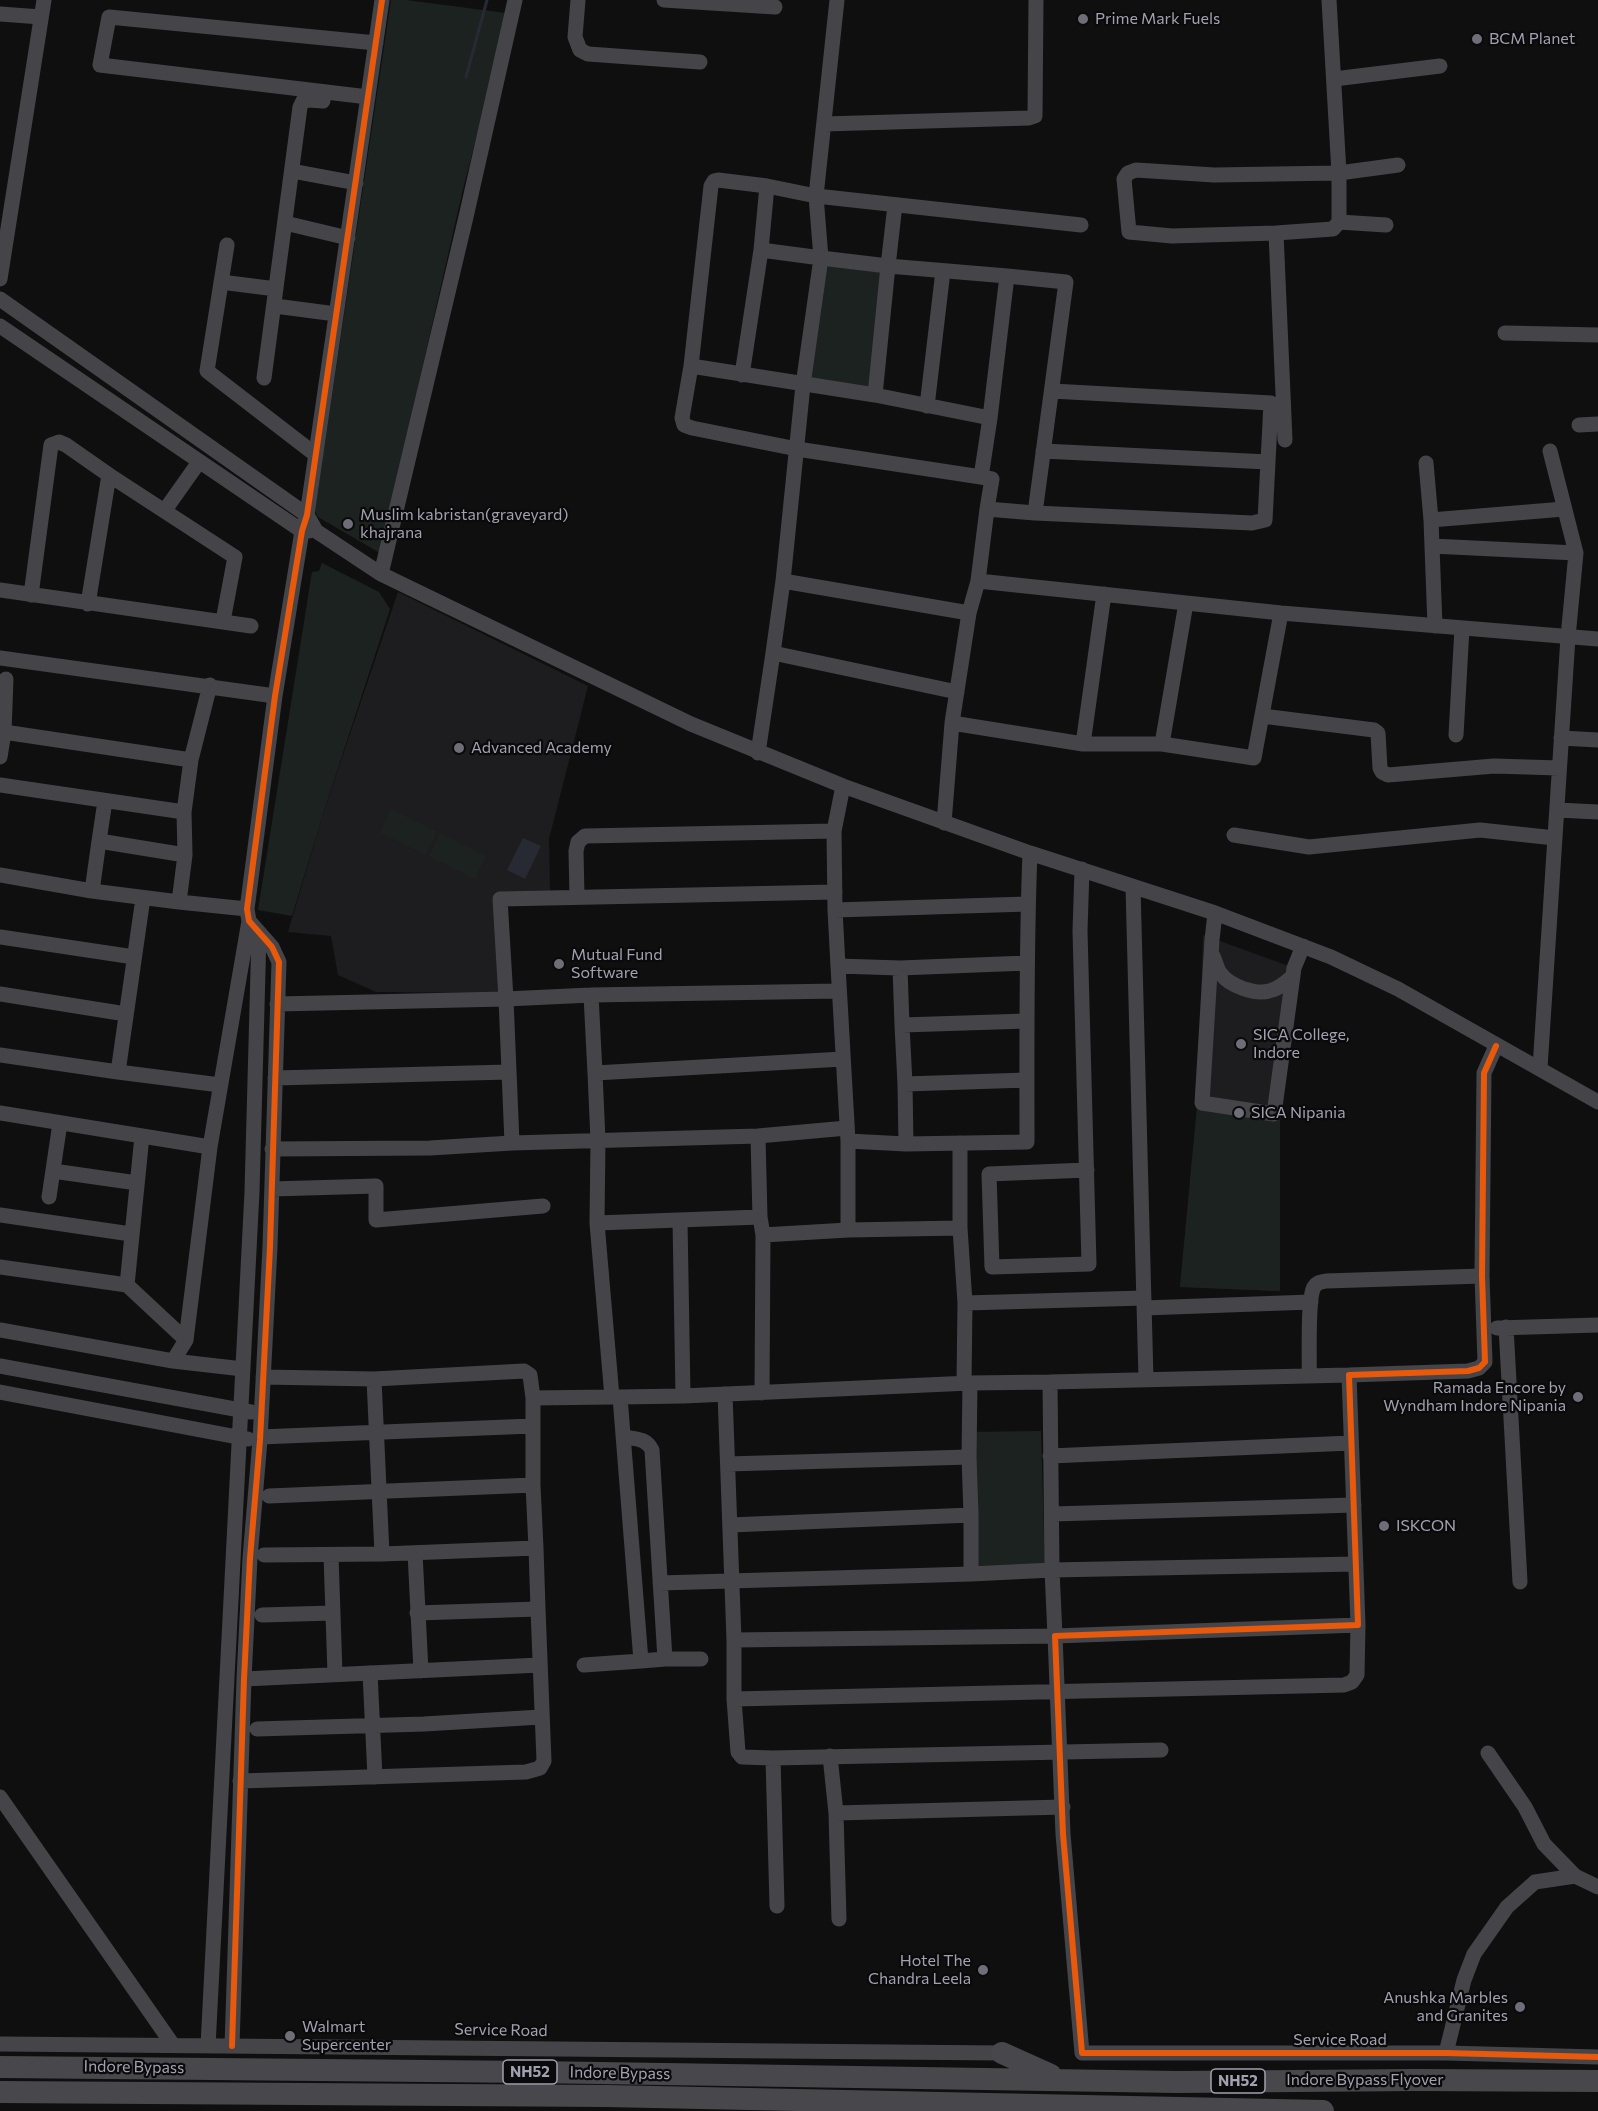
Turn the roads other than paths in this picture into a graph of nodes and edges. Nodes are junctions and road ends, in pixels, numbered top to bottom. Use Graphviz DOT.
graph roads {
  1 [pos="44,0"];
  2 [pos="382,0"];
  3 [pos="515,0"];
  4 [pos="578,0"];
  5 [pos="664,0"];
  6 [pos="837,0"];
  7 [pos="1036,0"];
  8 [pos="1329,0"];
  9 [pos="775,7"];
  10 [pos="0,14"];
  11 [pos="41,17"];
  12 [pos="376,43"];
  13 [pos="700,62"];
  14 [pos="1440,66"];
  15 [pos="1334,79"];
  16 [pos="367,102"];
  17 [pos="824,124"];
  18 [pos="1398,165"];
  19 [pos="292,171"];
  20 [pos="1339,173"];
  21 [pos="356,183"];
  22 [pos="767,186"];
  23 [pos="816,196"];
  24 [pos="6,199"];
  25 [pos="895,205"];
  26 [pos="1339,222"];
  27 [pos="285,223"];
  28 [pos="1081,225"];
  29 [pos="1386,225"];
  30 [pos="1276,233"];
  31 [pos="348,238"];
  32 [pos="227,245"];
  33 [pos="761,250"];
  34 [pos="821,258"];
  35 [pos="888,266"];
  36 [pos="943,271"];
  37 [pos="1007,276"];
  38 [pos="0,279"];
  39 [pos="221,282"];
  40 [pos="276,289"];
  41 [pos="0,300"];
  42 [pos="275,306"];
  43 [pos="336,314"];
  44 [pos="0,326"];
  45 [pos="1505,333"];
  46 [pos="1598,335"];
  47 [pos="691,366"];
  48 [pos="742,375"];
  49 [pos="264,378"];
  50 [pos="803,386"];
  51 [pos="1052,391"];
  52 [pos="875,395"];
  53 [pos="927,406"];
  54 [pos="990,418"];
  55 [pos="1598,424"];
  56 [pos="1579,425"];
  57 [pos="1285,440"];
  58 [pos="796,449"];
  59 [pos="1043,451"];
  60 [pos="1550,451"];
  61 [pos="316,455"];
  62 [pos="199,462"];
  63 [pos="1268,462"];
  64 [pos="1426,463"];
  65 [pos="109,475"];
  66 [pos="981,477"];
  67 [pos="987,509"];
  68 [pos="1564,509"];
  69 [pos="165,510"];
  70 [pos="1035,513"];
  71 [pos="307,515"];
  72 [pos="1431,520"];
  73 [pos="309,531"];
  74 [pos="1432,546"];
  75 [pos="1576,553"];
  76 [pos="381,574"];
  77 [pos="783,581"];
  78 [pos="978,581"];
  79 [pos="0,590"];
  80 [pos="1104,594"];
  81 [pos="31,595"];
  82 [pos="1186,603"];
  83 [pos="88,604"];
  84 [pos="969,613"];
  85 [pos="1281,613"];
  86 [pos="223,621"];
  87 [pos="251,626"];
  88 [pos="1435,626"];
  89 [pos="1462,628"];
  90 [pos="1568,637"];
  91 [pos="1598,639"];
  92 [pos="773,653"];
  93 [pos="0,658"];
  94 [pos="6,679"];
  95 [pos="210,686"];
  96 [pos="957,692"];
  97 [pos="275,696"];
  98 [pos="1262,716"];
  99 [pos="952,723"];
  100 [pos="4,732"];
  101 [pos="1456,735"];
  102 [pos="1561,738"];
  103 [pos="1598,740"];
  104 [pos="1083,744"];
  105 [pos="1162,744"];
  106 [pos="758,753"];
  107 [pos="0,757"];
  108 [pos="190,760"];
  109 [pos="1559,768"];
  110 [pos="0,785"];
  111 [pos="843,786"];
  112 [pos="105,801"];
  113 [pos="1557,810"];
  114 [pos="184,812"];
  115 [pos="1598,812"];
  116 [pos="944,822"];
  117 [pos="834,831"];
  118 [pos="1234,835"];
  119 [pos="1555,838"];
  120 [pos="99,841"];
  121 [pos="1030,853"];
  122 [pos="185,855"];
  123 [pos="1082,869"];
  124 [pos="0,875"];
  125 [pos="1133,887"];
  126 [pos="92,891"];
  127 [pos="835,892"];
  128 [pos="577,897"];
  129 [pos="143,898"];
  130 [pos="179,902"];
  131 [pos="1028,904"];
  132 [pos="835,910"];
  133 [pos="1215,913"];
  134 [pos="252,921"];
  135 [pos="0,937"];
  136 [pos="1303,946"];
  137 [pos="1211,950"];
  138 [pos="134,957"];
  139 [pos="1027,963"];
  140 [pos="838,966"];
  141 [pos="900,968"];
  142 [pos="1293,976"];
  143 [pos="839,991"];
  144 [pos="0,994"];
  145 [pos="591,995"];
  146 [pos="506,999"];
  147 [pos="277,1004"];
  148 [pos="126,1014"];
  149 [pos="1027,1022"];
  150 [pos="902,1025"];
  151 [pos="1496,1046"];
  152 [pos="0,1055"];
  153 [pos="843,1059"];
  154 [pos="1540,1068"];
  155 [pos="118,1072"];
  156 [pos="509,1072"];
  157 [pos="595,1073"];
  158 [pos="275,1078"];
  159 [pos="1027,1080"];
  160 [pos="220,1084"];
  161 [pos="905,1084"];
  162 [pos="1598,1102"];
  163 [pos="0,1113"];
  164 [pos="60,1123"];
  165 [pos="847,1134"];
  166 [pos="142,1136"];
  167 [pos="758,1136"];
  168 [pos="598,1140"];
  169 [pos="512,1143"];
  170 [pos="960,1143"];
  171 [pos="906,1144"];
  172 [pos="210,1147"];
  173 [pos="272,1149"];
  174 [pos="1087,1170"];
  175 [pos="53,1171"];
  176 [pos="137,1183"];
  177 [pos="272,1189"];
  178 [pos="49,1197"];
  179 [pos="543,1206"];
  180 [pos="0,1215"];
  181 [pos="760,1217"];
  182 [pos="680,1220"];
  183 [pos="597,1223"];
  184 [pos="960,1228"];
  185 [pos="848,1230"];
  186 [pos="131,1234"];
  187 [pos="763,1235"];
  188 [pos="0,1267"];
  189 [pos="1482,1276"];
  190 [pos="127,1285"];
  191 [pos="1311,1302"];
  192 [pos="1144,1303"];
  193 [pos="966,1304"];
  194 [pos="1598,1325"];
  195 [pos="1506,1328"];
  196 [pos="0,1330"];
  197 [pos="1485,1330"];
  198 [pos="186,1340"];
  199 [pos="173,1360"];
  200 [pos="0,1366"];
  201 [pos="243,1369"];
  202 [pos="1349,1375"];
  203 [pos="1309,1376"];
  204 [pos="263,1377"];
  205 [pos="374,1378"];
  206 [pos="1146,1379"];
  207 [pos="1050,1382"];
  208 [pos="967,1383"];
  209 [pos="0,1392"];
  210 [pos="762,1393"];
  211 [pos="725,1394"];
  212 [pos="683,1396"];
  213 [pos="616,1397"];
  214 [pos="532,1398"];
  215 [pos="241,1410"];
  216 [pos="261,1413"];
  217 [pos="532,1426"];
  218 [pos="377,1433"];
  219 [pos="239,1437"];
  220 [pos="624,1437"];
  221 [pos="260,1439"];
  222 [pos="1351,1443"];
  223 [pos="1050,1456"];
  224 [pos="969,1457"];
  225 [pos="728,1464"];
  226 [pos="533,1485"];
  227 [pos="379,1492"];
  228 [pos="269,1496"];
  229 [pos="1354,1505"];
  230 [pos="1053,1514"];
  231 [pos="970,1515"];
  232 [pos="730,1525"];
  233 [pos="536,1548"];
  234 [pos="415,1552"];
  235 [pos="382,1554"];
  236 [pos="264,1555"];
  237 [pos="331,1555"];
  238 [pos="1356,1564"];
  239 [pos="1052,1570"];
  240 [pos="971,1575"];
  241 [pos="733,1581"];
  242 [pos="1520,1582"];
  243 [pos="660,1583"];
  244 [pos="538,1608"];
  245 [pos="333,1612"];
  246 [pos="417,1613"];
  247 [pos="262,1615"];
  248 [pos="1358,1625"];
  249 [pos="1055,1636"];
  250 [pos="734,1640"];
  251 [pos="665,1659"];
  252 [pos="701,1659"];
  253 [pos="641,1661"];
  254 [pos="540,1665"];
  255 [pos="585,1665"];
  256 [pos="421,1671"];
  257 [pos="370,1672"];
  258 [pos="335,1674"];
  259 [pos="244,1679"];
  260 [pos="1057,1692"];
  261 [pos="734,1699"];
  262 [pos="542,1717"];
  263 [pos="371,1725"];
  264 [pos="257,1729"];
  265 [pos="1161,1749"];
  266 [pos="1061,1751"];
  267 [pos="1488,1753"];
  268 [pos="830,1756"];
  269 [pos="774,1758"];
  270 [pos="375,1777"];
  271 [pos="240,1781"];
  272 [pos="0,1797"];
  273 [pos="1063,1807"];
  274 [pos="836,1813"];
  275 [pos="1575,1876"];
  276 [pos="1598,1887"];
  277 [pos="777,1906"];
  278 [pos="839,1919"];
  279 [pos="0,2044"];
  280 [pos="173,2044"];
  281 [pos="208,2046"];
  282 [pos="232,2046"];
  283 [pos="1002,2053"];
  284 [pos="1446,2053"];
  285 [pos="1598,2057"];
  286 [pos="0,2067"];
  287 [pos="1060,2080"];
  288 [pos="1598,2081"];
  289 [pos="0,2092"];
  290 [pos="1028,2104"];
  291 [pos="1284,2110"];
  292 [pos="1323,2111"];
  1 -- 11 [label="street"];
  2 -- 12 [label="street"];
  3 -- 76 [label="street"];
  4 -- 13 [label="street"];
  5 -- 9 [label="street"];
  6 -- 17 [label="street"];
  7 -- 17 [label="street"];
  8 -- 15 [label="street"];
  10 -- 11 [label="street"];
  11 -- 24 [label="street"];
  12 -- 16 [label="street"];
  12 -- 16 [label="street"];
  14 -- 15 [label="street"];
  15 -- 20 [label="street"];
  16 -- 19 [label="street"];
  16 -- 21 [label="street"];
  17 -- 23 [label="street"];
  18 -- 20 [label="street"];
  19 -- 21 [label="street"];
  19 -- 27 [label="street"];
  20 -- 26 [label="street"];
  20 -- 30 [label="street"];
  21 -- 31 [label="street"];
  22 -- 23 [label="street"];
  22 -- 33 [label="street"];
  22 -- 47 [label="street"];
  23 -- 25 [label="street"];
  23 -- 34 [label="street"];
  24 -- 38 [label="street"];
  25 -- 28 [label="street"];
  25 -- 35 [label="street"];
  26 -- 29 [label="street"];
  26 -- 30 [label="street"];
  27 -- 31 [label="street"];
  27 -- 40 [label="street"];
  30 -- 57 [label="street"];
  31 -- 43 [label="street"];
  32 -- 39 [label="street"];
  33 -- 34 [label="street"];
  33 -- 48 [label="street"];
  34 -- 35 [label="street"];
  34 -- 50 [label="street"];
  35 -- 36 [label="street"];
  35 -- 52 [label="street"];
  36 -- 37 [label="street"];
  36 -- 53 [label="street"];
  37 -- 51 [label="street"];
  37 -- 54 [label="street"];
  39 -- 40 [label="street"];
  39 -- 61 [label="street"];
  40 -- 42 [label="street"];
  41 -- 71 [label="street"];
  42 -- 43 [label="street"];
  42 -- 49 [label="street"];
  43 -- 61 [label="street"];
  44 -- 62 [label="street"];
  45 -- 46 [label="street"];
  47 -- 48 [label="street"];
  47 -- 58 [label="street"];
  48 -- 50 [label="street"];
  50 -- 52 [label="street"];
  50 -- 58 [label="street"];
  51 -- 59 [label="street"];
  51 -- 63 [label="street"];
  52 -- 53 [label="street"];
  53 -- 54 [label="street"];
  54 -- 66 [label="street"];
  55 -- 56 [label="street"];
  58 -- 66 [label="street"];
  58 -- 77 [label="street"];
  59 -- 63 [label="street"];
  59 -- 70 [label="street"];
  60 -- 68 [label="street"];
  61 -- 71 [label="street"];
  62 -- 69 [label="street"];
  62 -- 73 [label="street"];
  63 -- 70 [label="street"];
  64 -- 72 [label="street"];
  65 -- 69 [label="street"];
  65 -- 81 [label="street"];
  65 -- 83 [label="street"];
  66 -- 67 [label="street"];
  67 -- 70 [label="street"];
  67 -- 78 [label="street"];
  68 -- 72 [label="street"];
  68 -- 75 [label="street"];
  69 -- 86 [label="street"];
  71 -- 73 [label="street"];
  72 -- 74 [label="street"];
  73 -- 76 [label="street"];
  73 -- 97 [label="street"];
  74 -- 75 [label="street"];
  74 -- 88 [label="street"];
  75 -- 90 [label="street"];
  76 -- 106 [label="street"];
  77 -- 84 [label="street"];
  77 -- 92 [label="street"];
  78 -- 80 [label="street"];
  78 -- 84 [label="street"];
  79 -- 81 [label="street"];
  80 -- 82 [label="street"];
  80 -- 104 [label="street"];
  81 -- 83 [label="street"];
  82 -- 85 [label="street"];
  82 -- 105 [label="street"];
  83 -- 86 [label="street"];
  84 -- 96 [label="street"];
  85 -- 88 [label="street"];
  85 -- 98 [label="street"];
  86 -- 87 [label="street"];
  88 -- 89 [label="street"];
  89 -- 90 [label="street"];
  89 -- 101 [label="street"];
  90 -- 91 [label="street"];
  90 -- 102 [label="street"];
  92 -- 96 [label="street"];
  92 -- 106 [label="street"];
  93 -- 95 [label="street"];
  94 -- 100 [label="street"];
  95 -- 97 [label="street"];
  95 -- 108 [label="street"];
  96 -- 99 [label="street"];
  97 -- 134 [label="street"];
  98 -- 105 [label="street"];
  98 -- 109 [label="street"];
  99 -- 104 [label="street"];
  99 -- 116 [label="street"];
  100 -- 107 [label="street"];
  100 -- 108 [label="street"];
  102 -- 103 [label="street"];
  102 -- 109 [label="street"];
  104 -- 105 [label="street"];
  106 -- 111 [label="street"];
  108 -- 114 [label="street"];
  109 -- 113 [label="street"];
  110 -- 112 [label="street"];
  111 -- 116 [label="street"];
  111 -- 117 [label="street"];
  112 -- 114 [label="street"];
  112 -- 120 [label="street"];
  113 -- 115 [label="street"];
  113 -- 119 [label="street"];
  114 -- 122 [label="street"];
  116 -- 121 [label="street"];
  117 -- 127 [label="street"];
  117 -- 128 [label="street"];
  118 -- 119 [label="street"];
  119 -- 154 [label="street"];
  120 -- 122 [label="street"];
  120 -- 126 [label="street"];
  121 -- 123 [label="street"];
  121 -- 131 [label="street"];
  122 -- 130 [label="street"];
  123 -- 125 [label="street"];
  123 -- 174 [label="street"];
  124 -- 126 [label="street"];
  125 -- 133 [label="street"];
  125 -- 192 [label="street"];
  126 -- 129 [label="street"];
  127 -- 128 [label="street"];
  127 -- 132 [label="street"];
  128 -- 146 [label="street"];
  129 -- 130 [label="street"];
  129 -- 138 [label="street"];
  130 -- 134 [label="street"];
  131 -- 132 [label="street"];
  131 -- 139 [label="street"];
  132 -- 140 [label="street"];
  133 -- 136 [label="street"];
  133 -- 137 [label="street"];
  134 -- 147 [label="street"];
  134 -- 160 [label="street"];
  134 -- 201 [label="street"];
  135 -- 138 [label="street"];
  136 -- 142 [label="street"];
  136 -- 151 [label="street"];
  137 -- 142 [label="street"];
  137 -- 142 [label="street"];
  138 -- 148 [label="street"];
  139 -- 141 [label="street"];
  139 -- 149 [label="street"];
  140 -- 141 [label="street"];
  140 -- 143 [label="street"];
  141 -- 150 [label="street"];
  143 -- 145 [label="street"];
  143 -- 153 [label="street"];
  144 -- 148 [label="street"];
  145 -- 146 [label="street"];
  145 -- 157 [label="street"];
  146 -- 147 [label="street"];
  146 -- 156 [label="street"];
  147 -- 158 [label="street"];
  148 -- 155 [label="street"];
  149 -- 150 [label="street"];
  149 -- 159 [label="street"];
  150 -- 161 [label="street"];
  151 -- 154 [label="street"];
  151 -- 189 [label="street"];
  152 -- 155 [label="street"];
  153 -- 157 [label="street"];
  153 -- 165 [label="street"];
  154 -- 162 [label="street"];
  155 -- 160 [label="street"];
  156 -- 158 [label="street"];
  156 -- 169 [label="street"];
  157 -- 168 [label="street"];
  158 -- 173 [label="street"];
  159 -- 161 [label="street"];
  159 -- 170 [label="street"];
  160 -- 172 [label="street"];
  161 -- 171 [label="street"];
  163 -- 164 [label="street"];
  164 -- 166 [label="street"];
  164 -- 175 [label="street"];
  165 -- 167 [label="street"];
  165 -- 171 [label="street"];
  165 -- 185 [label="street"];
  166 -- 172 [label="street"];
  166 -- 176 [label="street"];
  167 -- 168 [label="street"];
  167 -- 181 [label="street"];
  168 -- 169 [label="street"];
  168 -- 183 [label="street"];
  169 -- 173 [label="street"];
  170 -- 171 [label="street"];
  170 -- 184 [label="street"];
  172 -- 198 [label="street"];
  173 -- 177 [label="street"];
  174 -- 174 [label="street"];
  175 -- 176 [label="street"];
  175 -- 178 [label="street"];
  176 -- 186 [label="street"];
  177 -- 179 [label="street"];
  177 -- 204 [label="street"];
  180 -- 186 [label="street"];
  181 -- 182 [label="street"];
  181 -- 187 [label="street"];
  182 -- 183 [label="street"];
  182 -- 212 [label="street"];
  183 -- 213 [label="street"];
  184 -- 185 [label="street"];
  184 -- 193 [label="street"];
  185 -- 187 [label="street"];
  186 -- 190 [label="street"];
  187 -- 210 [label="street"];
  188 -- 190 [label="street"];
  189 -- 191 [label="street"];
  189 -- 197 [label="street"];
  190 -- 198 [label="street"];
  191 -- 192 [label="street"];
  191 -- 203 [label="street"];
  192 -- 193 [label="street"];
  192 -- 206 [label="street"];
  193 -- 208 [label="street"];
  194 -- 195 [label="street"];
  195 -- 197 [label="street"];
  195 -- 242 [label="street"];
  196 -- 199 [label="street"];
  197 -- 202 [label="street"];
  198 -- 199 [label="street"];
  199 -- 201 [label="street"];
  200 -- 215 [label="street"];
  201 -- 215 [label="street"];
  202 -- 203 [label="street"];
  202 -- 222 [label="street"];
  203 -- 206 [label="street"];
  204 -- 205 [label="street"];
  204 -- 216 [label="street"];
  205 -- 214 [label="street"];
  205 -- 218 [label="street"];
  206 -- 207 [label="street"];
  207 -- 208 [label="street"];
  207 -- 223 [label="street"];
  208 -- 210 [label="street"];
  208 -- 224 [label="street"];
  209 -- 219 [label="street"];
  210 -- 211 [label="street"];
  211 -- 212 [label="street"];
  211 -- 225 [label="street"];
  212 -- 213 [label="street"];
  213 -- 214 [label="street"];
  213 -- 220 [label="street"];
  214 -- 217 [label="street"];
  215 -- 216 [label="street"];
  215 -- 219 [label="street"];
  216 -- 221 [label="street"];
  217 -- 218 [label="street"];
  217 -- 226 [label="street"];
  218 -- 221 [label="street"];
  218 -- 227 [label="street"];
  219 -- 221 [label="street"];
  219 -- 281 [label="street"];
  220 -- 243 [label="street"];
  220 -- 253 [label="street"];
  221 -- 259 [label="street"];
  222 -- 223 [label="street"];
  222 -- 229 [label="street"];
  223 -- 230 [label="street"];
  224 -- 225 [label="street"];
  224 -- 231 [label="street"];
  225 -- 232 [label="street"];
  226 -- 227 [label="street"];
  226 -- 233 [label="street"];
  227 -- 228 [label="street"];
  227 -- 235 [label="street"];
  229 -- 230 [label="street"];
  229 -- 238 [label="street"];
  230 -- 239 [label="street"];
  231 -- 232 [label="street"];
  231 -- 240 [label="street"];
  232 -- 241 [label="street"];
  233 -- 234 [label="street"];
  233 -- 244 [label="street"];
  234 -- 235 [label="street"];
  234 -- 246 [label="street"];
  235 -- 237 [label="street"];
  236 -- 237 [label="street"];
  237 -- 245 [label="street"];
  238 -- 239 [label="street"];
  238 -- 248 [label="street"];
  239 -- 240 [label="street"];
  239 -- 249 [label="street"];
  240 -- 241 [label="street"];
  241 -- 243 [label="street"];
  241 -- 250 [label="street"];
  243 -- 251 [label="street"];
  244 -- 246 [label="street"];
  244 -- 254 [label="street"];
  245 -- 247 [label="street"];
  245 -- 258 [label="street"];
  246 -- 256 [label="street"];
  248 -- 249 [label="street"];
  248 -- 260 [label="street"];
  249 -- 250 [label="street"];
  249 -- 260 [label="street"];
  250 -- 261 [label="street"];
  251 -- 252 [label="street"];
  251 -- 253 [label="street"];
  253 -- 255 [label="street"];
  254 -- 256 [label="street"];
  254 -- 262 [label="street"];
  256 -- 257 [label="street"];
  257 -- 258 [label="street"];
  257 -- 263 [label="street"];
  258 -- 259 [label="street"];
  259 -- 271 [label="street"];
  260 -- 261 [label="street"];
  260 -- 266 [label="street"];
  261 -- 269 [label="street"];
  262 -- 263 [label="street"];
  262 -- 270 [label="street"];
  263 -- 264 [label="street"];
  263 -- 270 [label="street"];
  265 -- 266 [label="street"];
  266 -- 268 [label="street"];
  266 -- 273 [label="street"];
  267 -- 275 [label="street"];
  268 -- 269 [label="street"];
  268 -- 274 [label="street"];
  269 -- 277 [label="street"];
  270 -- 271 [label="street"];
  271 -- 282 [label="street"];
  272 -- 280 [label="street"];
  273 -- 274 [label="street"];
  273 -- 284 [label="street, Service Road"];
  274 -- 278 [label="street"];
  275 -- 276 [label="street"];
  275 -- 284 [label="street"];
  279 -- 280 [label="street, Service Road"];
  280 -- 281 [label="street, Service Road"];
  281 -- 282 [label="street, Service Road"];
  282 -- 283 [label="street, Service Road"];
  283 -- 287 [label="highway"];
  284 -- 285 [label="street, Service Road"];
  286 -- 287 [label="highway, Indore Bypass / NH52"];
  287 -- 288 [label="highway, Indore Bypass Flyover / NH52"];
  289 -- 290 [label="highway, Indore Bypass / NH52"];
  290 -- 291 [label="highway, Indore Bypass Flyover / NH52"];
  291 -- 292 [label="highway, Indore Bypass Flyover / NH52"];
}
